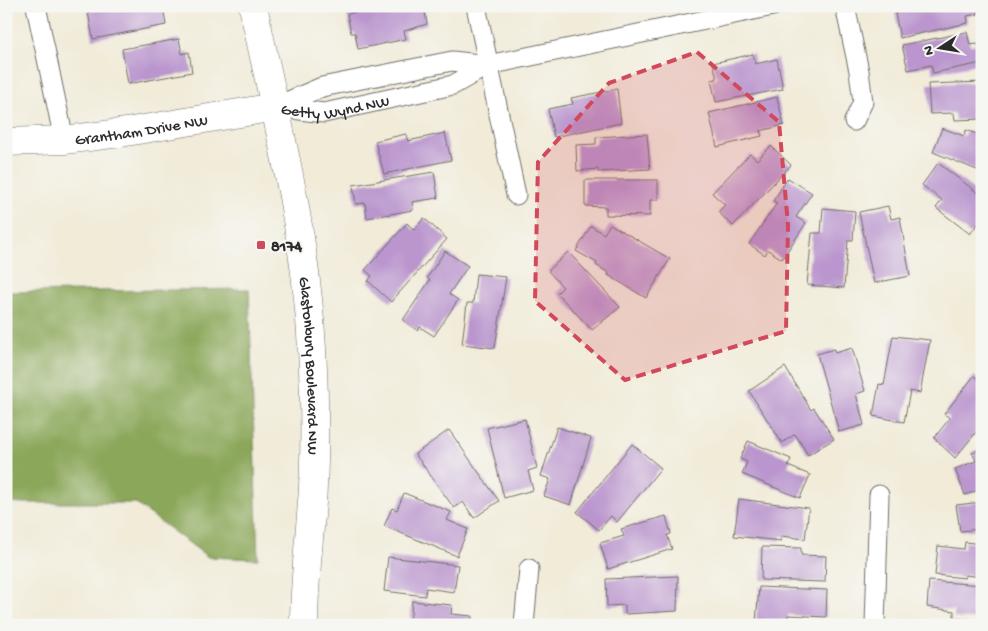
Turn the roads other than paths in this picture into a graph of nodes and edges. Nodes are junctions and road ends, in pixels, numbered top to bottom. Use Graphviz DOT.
graph roads {
  1 [pos="36,6"];
  2 [pos="253,6"];
  3 [pos="476,6"];
  4 [pos="773,6"];
  5 [pos="845,6"];
  6 [pos="488,65"];
  7 [pos="275,106"];
  8 [pos="854,121"];
  9 [pos="64,140"];
  10 [pos="6,142"];
  11 [pos="516,195"];
  12 [pos="879,495"];
  13 [pos="529,569"];
  14 [pos="304,580"];
  15 [pos="295,625"];
  16 [pos="304,625"];
  17 [pos="524,625"];
  18 [pos="875,625"];
  1 -- 9 [label="street"];
  2 -- 7 [label="street, Glastonbury Boulevard NW"];
  3 -- 6 [label="street"];
  4 -- 6 [label="street, Getty Wynd NW"];
  5 -- 8 [label="street"];
  6 -- 7 [label="street, Getty Wynd NW"];
  6 -- 7 [label="street, Getty Wynd NW"];
  6 -- 11 [label="street"];
  7 -- 9 [label="street, Grantham Drive NW"];
  7 -- 14 [label="street, Glastonbury Boulevard NW"];
  9 -- 10 [label="street, Grantham Drive NW"];
  12 -- 18 [label="street"];
  13 -- 17 [label="street"];
  14 -- 15 [label="street, Glastonbury Boulevard NW"];
  14 -- 16 [label="street, Glastonbury Boulevard NW"];
}
